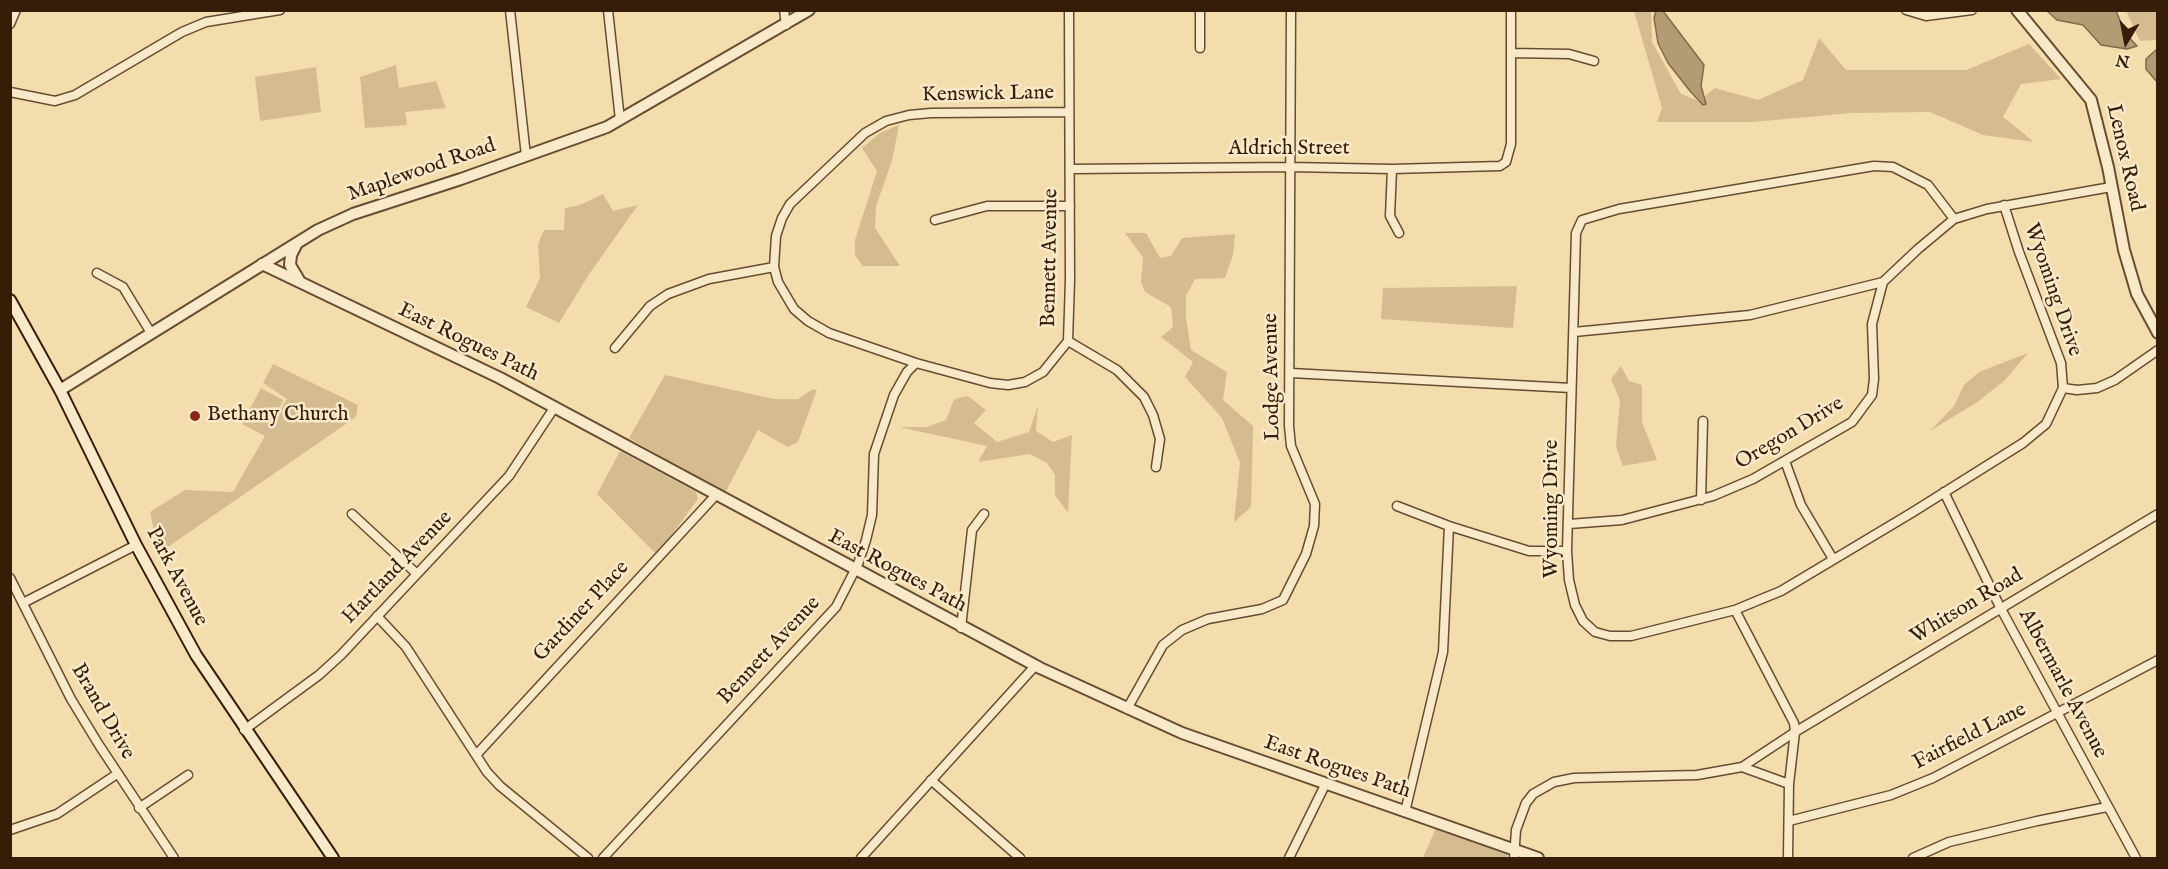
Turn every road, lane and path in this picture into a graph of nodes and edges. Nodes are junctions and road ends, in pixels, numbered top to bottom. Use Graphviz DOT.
graph roads {
  1 [pos="16,10"];
  2 [pos="280,10"];
  3 [pos="510,10"];
  4 [pos="608,10"];
  5 [pos="784,10"];
  6 [pos="809,10"];
  7 [pos="1069,10"];
  8 [pos="1200,10"];
  9 [pos="1291,10"];
  10 [pos="1511,10"];
  11 [pos="1906,10"];
  12 [pos="1972,10"];
  13 [pos="2017,10"];
  14 [pos="10,24"];
  15 [pos="786,25"];
  16 [pos="1200,48"];
  17 [pos="1512,53"];
  18 [pos="1594,61"];
  19 [pos="10,92"];
  20 [pos="1069,112"];
  21 [pos="620,120"];
  22 [pos="526,156"];
  23 [pos="1290,166"];
  24 [pos="1392,169"];
  25 [pos="1071,170"];
  26 [pos="2111,187"];
  27 [pos="2004,205"];
  28 [pos="1070,206"];
  29 [pos="1954,219"];
  30 [pos="935,220"];
  31 [pos="1399,233"];
  32 [pos="302,239"];
  33 [pos="262,264"];
  34 [pos="774,267"];
  35 [pos="97,273"];
  36 [pos="1883,282"];
  37 [pos="301,283"];
  38 [pos="10,300"];
  39 [pos="1574,332"];
  40 [pos="151,333"];
  41 [pos="2157,333"];
  42 [pos="1068,341"];
  43 [pos="615,348"];
  44 [pos="2157,350"];
  45 [pos="916,363"];
  46 [pos="1291,373"];
  47 [pos="1571,388"];
  48 [pos="2063,388"];
  49 [pos="60,390"];
  50 [pos="554,408"];
  51 [pos="1703,421"];
  52 [pos="1785,461"];
  53 [pos="1156,467"];
  54 [pos="1944,492"];
  55 [pos="715,496"];
  56 [pos="1701,500"];
  57 [pos="1396,506"];
  58 [pos="352,514"];
  59 [pos="984,514"];
  60 [pos="2157,514"];
  61 [pos="1569,524"];
  62 [pos="1449,526"];
  63 [pos="136,545"];
  64 [pos="1567,551"];
  65 [pos="1833,559"];
  66 [pos="854,571"];
  67 [pos="417,574"];
  68 [pos="10,578"];
  69 [pos="23,603"];
  70 [pos="2000,607"];
  71 [pos="1735,610"];
  72 [pos="377,616"];
  73 [pos="960,628"];
  74 [pos="2157,660"];
  75 [pos="1035,666"];
  76 [pos="1127,709"];
  77 [pos="2058,713"];
  78 [pos="244,730"];
  79 [pos="1795,732"];
  80 [pos="477,754"];
  81 [pos="1742,767"];
  82 [pos="117,774"];
  83 [pos="188,775"];
  84 [pos="931,780"];
  85 [pos="1325,784"];
  86 [pos="1789,784"];
  87 [pos="139,807"];
  88 [pos="2107,807"];
  89 [pos="1405,812"];
  90 [pos="1789,821"];
  91 [pos="10,830"];
  92 [pos="1514,854"];
  93 [pos="174,858"];
  94 [pos="333,858"];
  95 [pos="588,858"];
  96 [pos="603,858"];
  97 [pos="861,858"];
  98 [pos="1020,858"];
  99 [pos="1289,858"];
  100 [pos="1538,858"];
  101 [pos="1788,858"];
  102 [pos="1913,858"];
  103 [pos="2136,858"];
  1 -- 14 [label="street"];
  2 -- 19 [label="street"];
  3 -- 22 [label="street"];
  4 -- 21 [label="street"];
  5 -- 15 [label="street"];
  6 -- 15 [label="street, Maplewood Road"];
  7 -- 20 [label="street, Bennett Avenue"];
  8 -- 16 [label="street"];
  9 -- 23 [label="street, Lodge Avenue"];
  10 -- 17 [label="street"];
  11 -- 12 [label="street"];
  13 -- 26 [label="street, Lenox Road"];
  15 -- 21 [label="street, Maplewood Road"];
  17 -- 18 [label="street"];
  17 -- 24 [label="street, Aldrich Street"];
  20 -- 25 [label="street, Bennett Avenue"];
  20 -- 34 [label="street, Kenswick Lane"];
  21 -- 22 [label="street, Maplewood Road"];
  22 -- 32 [label="street, Maplewood Road"];
  23 -- 24 [label="street, Aldrich Street"];
  23 -- 25 [label="street, Aldrich Street"];
  23 -- 46 [label="street, Lodge Avenue"];
  24 -- 31 [label="street"];
  25 -- 28 [label="street, Bennett Avenue"];
  26 -- 27 [label="street"];
  26 -- 41 [label="street, Lenox Road"];
  27 -- 29 [label="street"];
  27 -- 48 [label="street, Wyoming Drive"];
  28 -- 30 [label="street"];
  28 -- 42 [label="street, Bennett Avenue"];
  29 -- 36 [label="street"];
  29 -- 39 [label="street, Wyoming Drive"];
  32 -- 33 [label="street, Maplewood Road"];
  32 -- 37 [label="street"];
  33 -- 37 [label="street, East Rogues Path"];
  33 -- 40 [label="street, Maplewood Road"];
  34 -- 43 [label="street"];
  34 -- 45 [label="street"];
  35 -- 40 [label="street"];
  36 -- 39 [label="street"];
  36 -- 52 [label="street, Oregon Drive"];
  37 -- 50 [label="street, East Rogues Path"];
  38 -- 49 [label="street, Park Avenue"];
  39 -- 47 [label="street, Wyoming Drive"];
  40 -- 49 [label="street, Maplewood Road"];
  42 -- 45 [label="street, Bennett Avenue"];
  42 -- 53 [label="street"];
  44 -- 48 [label="street"];
  45 -- 66 [label="street, Bennett Avenue"];
  46 -- 47 [label="street"];
  46 -- 76 [label="street, Lodge Avenue"];
  47 -- 61 [label="street, Wyoming Drive"];
  48 -- 54 [label="street, Wyoming Drive"];
  49 -- 63 [label="street, Park Avenue"];
  50 -- 55 [label="street, East Rogues Path"];
  50 -- 67 [label="street, Hartland Avenue"];
  51 -- 56 [label="street"];
  52 -- 56 [label="street, Oregon Drive"];
  52 -- 65 [label="street"];
  54 -- 65 [label="street, Wyoming Drive"];
  54 -- 70 [label="street, Albermarle Avenue"];
  55 -- 66 [label="street, East Rogues Path"];
  55 -- 80 [label="street, Gardiner Place"];
  56 -- 61 [label="street, Oregon Drive"];
  57 -- 62 [label="street"];
  58 -- 67 [label="street"];
  59 -- 73 [label="street"];
  60 -- 70 [label="street, Whitson Road"];
  61 -- 64 [label="street, Wyoming Drive"];
  62 -- 64 [label="street"];
  62 -- 89 [label="street"];
  63 -- 69 [label="street"];
  63 -- 78 [label="street, Park Avenue"];
  64 -- 71 [label="street, Wyoming Drive"];
  65 -- 71 [label="street, Wyoming Drive"];
  66 -- 73 [label="street, East Rogues Path"];
  66 -- 96 [label="street, Bennett Avenue"];
  67 -- 72 [label="street, Hartland Avenue"];
  68 -- 69 [label="street, Brand Drive"];
  69 -- 82 [label="street, Brand Drive"];
  70 -- 77 [label="street, Albermarle Avenue"];
  70 -- 79 [label="street, Whitson Road"];
  71 -- 79 [label="street"];
  72 -- 78 [label="street, Hartland Avenue"];
  72 -- 80 [label="street"];
  73 -- 75 [label="street, East Rogues Path"];
  74 -- 77 [label="street, Fairfield Lane"];
  75 -- 76 [label="street, East Rogues Path"];
  75 -- 84 [label="street"];
  76 -- 85 [label="street, East Rogues Path"];
  77 -- 88 [label="street, Albermarle Avenue"];
  77 -- 90 [label="street, Fairfield Lane"];
  78 -- 94 [label="street, Park Avenue"];
  79 -- 81 [label="street, Whitson Road"];
  79 -- 86 [label="street"];
  80 -- 95 [label="street"];
  81 -- 86 [label="street"];
  81 -- 92 [label="street"];
  82 -- 87 [label="street, Brand Drive"];
  82 -- 91 [label="street"];
  83 -- 87 [label="street"];
  84 -- 97 [label="street"];
  84 -- 98 [label="street"];
  85 -- 89 [label="street, East Rogues Path"];
  85 -- 99 [label="street"];
  86 -- 90 [label="street"];
  87 -- 93 [label="street, Brand Drive"];
  88 -- 102 [label="street"];
  88 -- 103 [label="street, Albermarle Avenue"];
  89 -- 92 [label="street, East Rogues Path"];
  90 -- 101 [label="street"];
  92 -- 100 [label="street, East Rogues Path"];
}
